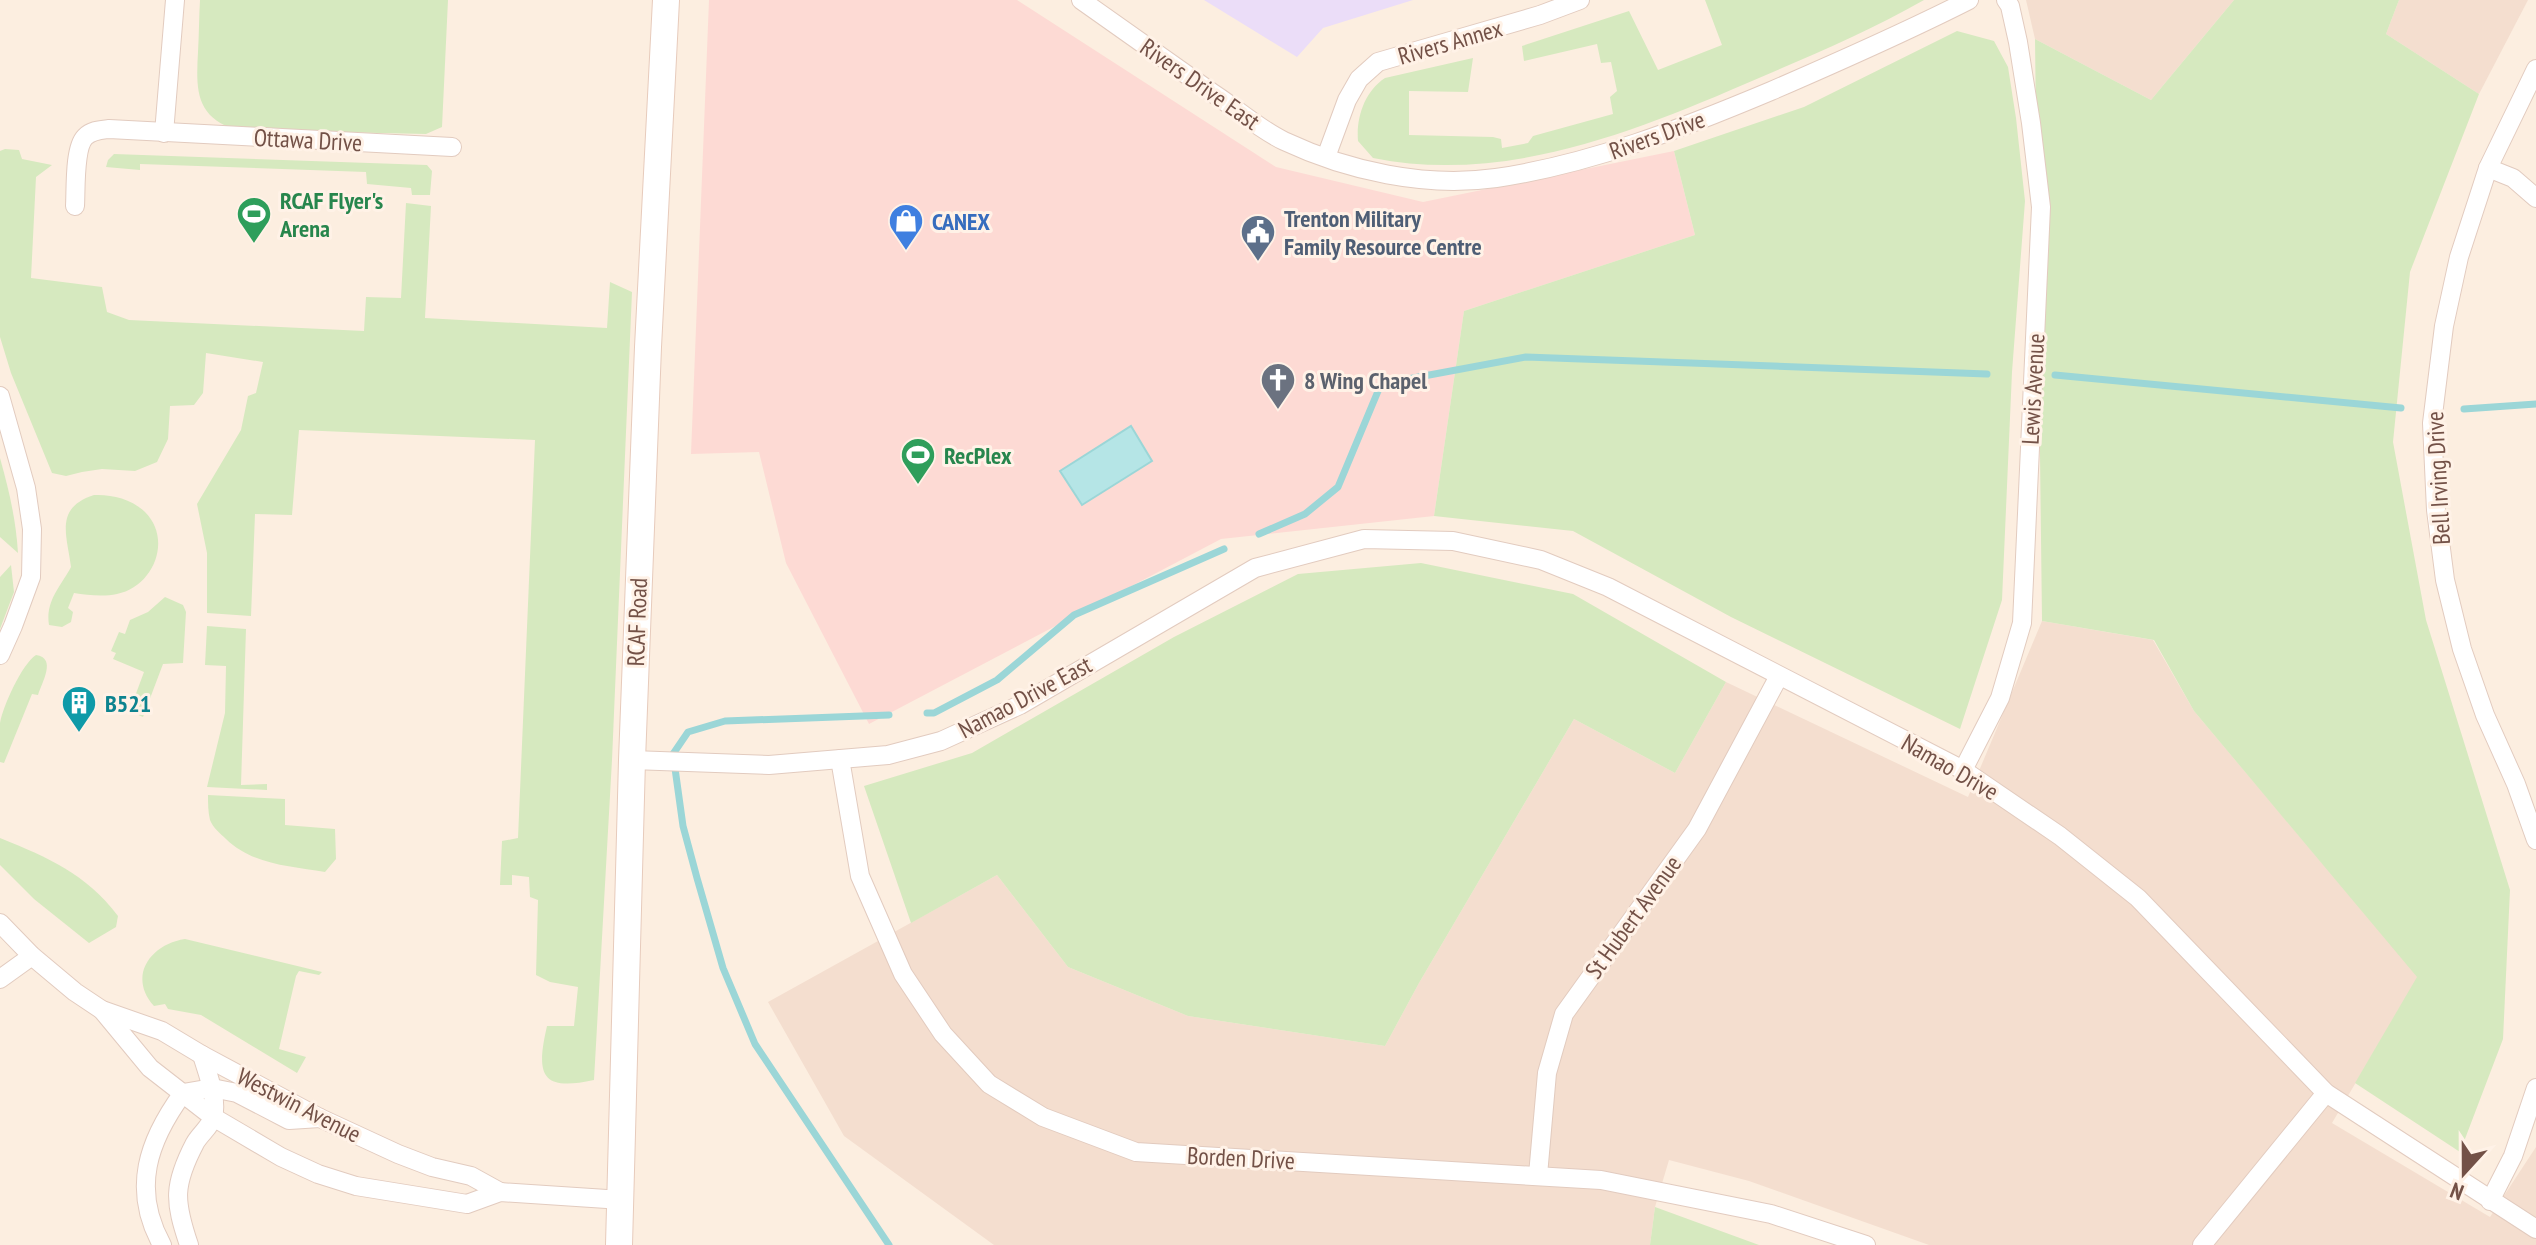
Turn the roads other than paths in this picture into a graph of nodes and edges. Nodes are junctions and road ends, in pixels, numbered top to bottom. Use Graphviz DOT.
graph roads {
  1 [pos="175,0"];
  2 [pos="666,0"];
  3 [pos="1081,0"];
  4 [pos="1580,0"];
  5 [pos="1969,0"];
  6 [pos="2006,0"];
  7 [pos="2536,69"];
  8 [pos="164,133"];
  9 [pos="452,147"];
  10 [pos="1326,157"];
  11 [pos="2488,168"];
  12 [pos="2536,198"];
  13 [pos="75,206"];
  14 [pos="0,396"];
  15 [pos="1255,568"];
  16 [pos="0,655"];
  17 [pos="1779,676"];
  18 [pos="840,759"];
  19 [pos="632,760"];
  20 [pos="1963,770"];
  21 [pos="2536,840"];
  22 [pos="0,923"];
  23 [pos="32,956"];
  24 [pos="0,979"];
  25 [pos="102,1010"];
  26 [pos="202,1055"];
  27 [pos="212,1088"];
  28 [pos="2536,1088"];
  29 [pos="183,1093"];
  30 [pos="2326,1093"];
  31 [pos="213,1117"];
  32 [pos="320,1118"];
  33 [pos="1538,1175"];
  34 [pos="500,1192"];
  35 [pos="622,1200"];
  36 [pos="2490,1201"];
  37 [pos="2536,1229"];
  38 [pos="162,1245"];
  39 [pos="189,1245"];
  40 [pos="619,1245"];
  41 [pos="1866,1245"];
  42 [pos="2202,1245"];
  1 -- 8 [label="street"];
  2 -- 19 [label="main road, RCAF Road"];
  3 -- 10 [label="street, Rivers Drive East"];
  4 -- 10 [label="street, Rivers Annex"];
  5 -- 10 [label="street, Rivers Drive"];
  6 -- 20 [label="street, Lewis Avenue"];
  7 -- 11 [label="street, Bell Irving Drive"];
  8 -- 9 [label="street, Ottawa Drive"];
  8 -- 13 [label="street, Ottawa Drive"];
  11 -- 12 [label="street"];
  11 -- 21 [label="street, Bell Irving Drive"];
  14 -- 16 [label="street"];
  15 -- 17 [label="street, Namao Drive"];
  15 -- 18 [label="street, Namao Drive East"];
  17 -- 20 [label="street, Namao Drive"];
  17 -- 33 [label="street, St Hubert Avenue"];
  18 -- 19 [label="street, Namao Drive East"];
  18 -- 33 [label="street, Borden Drive"];
  19 -- 35 [label="main road, RCAF Road"];
  20 -- 30 [label="street, Namao Drive"];
  22 -- 23 [label="street, Westwin Avenue"];
  23 -- 24 [label="street"];
  23 -- 25 [label="street, Westwin Avenue"];
  25 -- 26 [label="street, Westwin Avenue"];
  25 -- 29 [label="street, Westwin Avenue"];
  26 -- 27 [label="street"];
  26 -- 32 [label="street, Westwin Avenue"];
  27 -- 29 [label="street"];
  27 -- 31 [label="street"];
  27 -- 32 [label="street"];
  28 -- 36 [label="street"];
  29 -- 31 [label="street, Westwin Avenue"];
  29 -- 38 [label="street"];
  30 -- 36 [label="street, Namao Drive"];
  30 -- 42 [label="street"];
  31 -- 34 [label="street, Westwin Avenue"];
  31 -- 39 [label="street"];
  32 -- 34 [label="street, Westwin Avenue"];
  33 -- 41 [label="street, Borden Drive"];
  34 -- 35 [label="street, Westwin Avenue"];
  35 -- 40 [label="main road, RCAF Road"];
  36 -- 37 [label="street, Namao Drive"];
}
